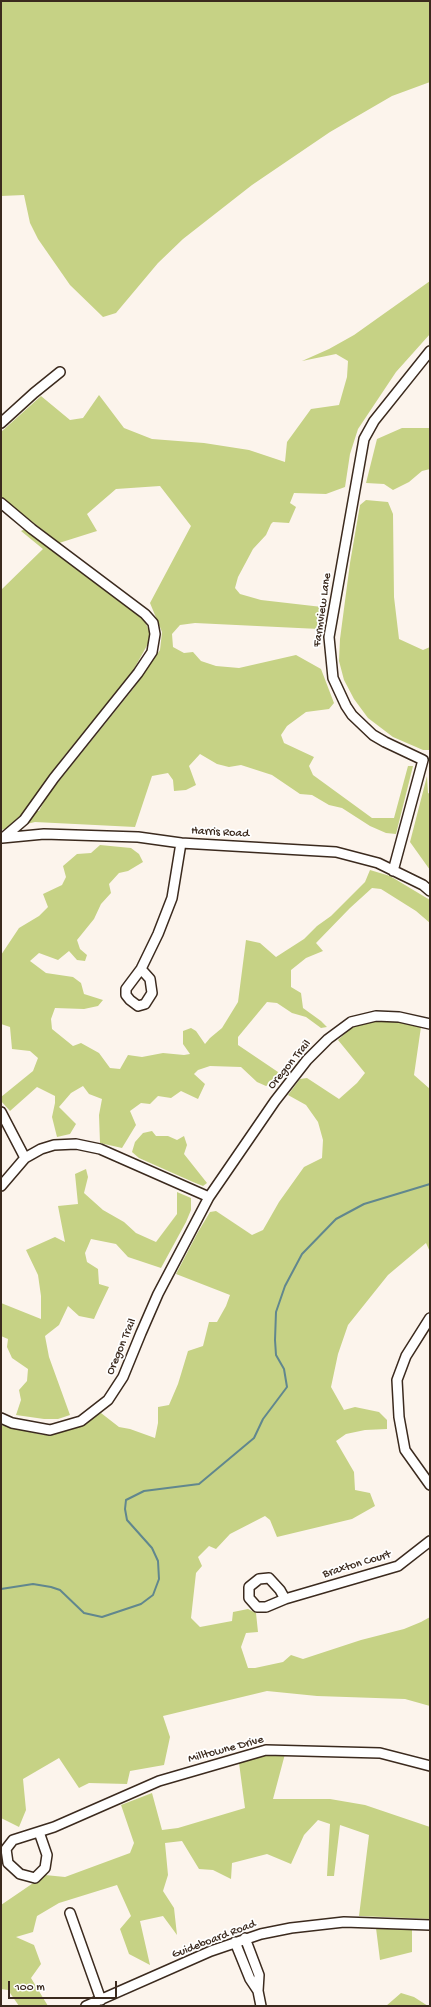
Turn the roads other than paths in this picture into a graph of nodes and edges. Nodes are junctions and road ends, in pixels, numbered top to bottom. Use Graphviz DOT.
graph roads {
  1 [pos="430,351"];
  2 [pos="60,372"];
  3 [pos="1,424"];
  4 [pos="1,503"];
  5 [pos="426,760"];
  6 [pos="2,838"];
  7 [pos="181,843"];
  8 [pos="394,871"];
  9 [pos="430,891"];
  10 [pos="141,969"];
  11 [pos="430,1024"];
  12 [pos="1,1112"];
  13 [pos="25,1158"];
  14 [pos="1,1186"];
  15 [pos="209,1197"];
  16 [pos="430,1318"];
  17 [pos="1,1418"];
  18 [pos="430,1485"];
  19 [pos="430,1541"];
  20 [pos="285,1599"];
  21 [pos="430,1766"];
  22 [pos="39,1832"];
  23 [pos="70,1913"];
  24 [pos="430,1924"];
  25 [pos="245,1938"];
  26 [pos="235,1942"];
  27 [pos="258,1991"];
  28 [pos="101,2000"];
  29 [pos="86,2006"];
  30 [pos="261,2006"];
  1 -- 5 [label="street, Farmview Lane"];
  2 -- 3 [label="street"];
  4 -- 6 [label="street"];
  5 -- 8 [label="street, Farmview Lane"];
  6 -- 7 [label="street, Harris Road"];
  7 -- 8 [label="street, Harris Road"];
  7 -- 10 [label="street"];
  8 -- 9 [label="street, Harris Road"];
  11 -- 15 [label="street, Oregon Trail"];
  12 -- 13 [label="street"];
  13 -- 14 [label="street"];
  13 -- 15 [label="street"];
  15 -- 17 [label="street, Oregon Trail"];
  16 -- 18 [label="street"];
  19 -- 20 [label="street, Braxton Court"];
  21 -- 22 [label="street, Milltowne Drive"];
  22 -- 22 [label="street, Milltowne Drive"];
  23 -- 28 [label="street"];
  24 -- 25 [label="street, Guideboard Road"];
  25 -- 26 [label="street, Guideboard Road"];
  25 -- 27 [label="street"];
  26 -- 27 [label="street"];
  26 -- 28 [label="street, Guideboard Road"];
  27 -- 30 [label="street"];
  28 -- 29 [label="street, Guideboard Road"];
}
